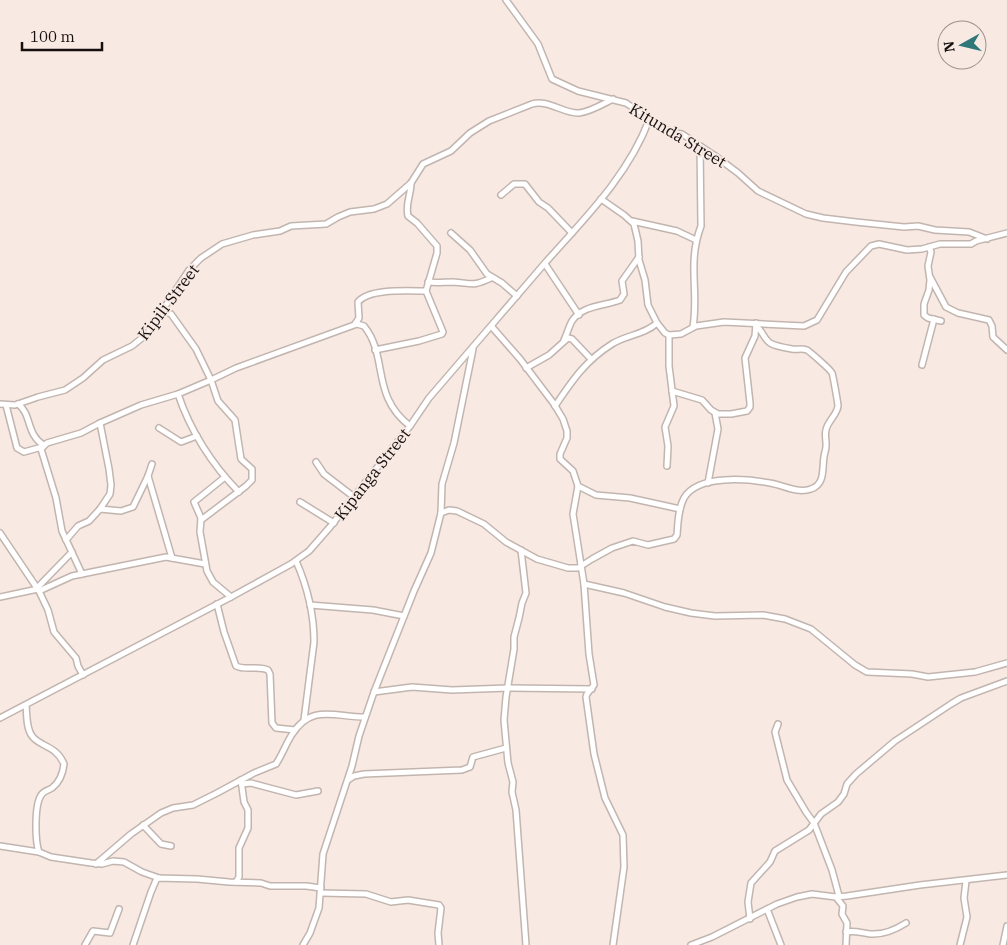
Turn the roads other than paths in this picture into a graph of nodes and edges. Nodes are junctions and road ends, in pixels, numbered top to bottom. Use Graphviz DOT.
graph roads {
  1 [pos="506,0"];
  2 [pos="613,99"];
  3 [pos="649,120"];
  4 [pos="700,146"];
  5 [pos="411,183"];
  6 [pos="501,195"];
  7 [pos="602,200"];
  8 [pos="631,220"];
  9 [pos="451,233"];
  10 [pos="572,233"];
  11 [pos="1007,234"];
  12 [pos="986,239"];
  13 [pos="696,240"];
  14 [pos="929,247"];
  15 [pos="639,257"];
  16 [pos="544,264"];
  17 [pos="930,277"];
  18 [pos="491,278"];
  19 [pos="428,282"];
  20 [pos="426,291"];
  21 [pos="517,296"];
  22 [pos="164,311"];
  23 [pos="579,315"];
  24 [pos="934,319"];
  25 [pos="941,321"];
  26 [pos="657,323"];
  27 [pos="355,324"];
  28 [pos="756,324"];
  29 [pos="492,327"];
  30 [pos="693,327"];
  31 [pos="668,335"];
  32 [pos="564,340"];
  33 [pos="473,347"];
  34 [pos="376,350"];
  35 [pos="1007,350"];
  36 [pos="591,359"];
  37 [pos="922,365"];
  38 [pos="526,368"];
  39 [pos="211,380"];
  40 [pos="672,391"];
  41 [pos="178,394"];
  42 [pos="18,404"];
  43 [pos="3,405"];
  44 [pos="555,406"];
  45 [pos="715,413"];
  46 [pos="100,423"];
  47 [pos="410,426"];
  48 [pos="159,428"];
  49 [pos="197,436"];
  50 [pos="43,446"];
  51 [pos="316,462"];
  52 [pos="152,464"];
  53 [pos="666,466"];
  54 [pos="148,476"];
  55 [pos="225,477"];
  56 [pos="708,483"];
  57 [pos="578,486"];
  58 [pos="239,492"];
  59 [pos="354,497"];
  60 [pos="300,502"];
  61 [pos="100,509"];
  62 [pos="680,509"];
  63 [pos="441,513"];
  64 [pos="201,520"];
  65 [pos="334,523"];
  66 [pos="0,533"];
  67 [pos="66,540"];
  68 [pos="521,550"];
  69 [pos="72,552"];
  70 [pos="172,558"];
  71 [pos="296,561"];
  72 [pos="205,564"];
  73 [pos="581,566"];
  74 [pos="82,574"];
  75 [pos="584,584"];
  76 [pos="38,589"];
  77 [pos="231,597"];
  78 [pos="0,598"];
  79 [pos="217,604"];
  80 [pos="310,605"];
  81 [pos="404,616"];
  82 [pos="1007,663"];
  83 [pos="83,675"];
  84 [pos="1007,681"];
  85 [pos="508,688"];
  86 [pos="592,689"];
  87 [pos="374,692"];
  88 [pos="26,705"];
  89 [pos="0,709"];
  90 [pos="2,716"];
  91 [pos="366,718"];
  92 [pos="304,720"];
  93 [pos="778,724"];
  94 [pos="295,730"];
  95 [pos="506,748"];
  96 [pos="348,780"];
  97 [pos="242,782"];
  98 [pos="318,791"];
  99 [pos="814,823"];
  100 [pos="143,825"];
  101 [pos="0,846"];
  102 [pos="171,846"];
  103 [pos="39,852"];
  104 [pos="96,864"];
  105 [pos="1007,875"];
  106 [pos="159,878"];
  107 [pos="966,881"];
  108 [pos="236,882"];
  109 [pos="321,891"];
  110 [pos="838,896"];
  111 [pos="119,909"];
  112 [pos="767,909"];
  113 [pos="750,919"];
  114 [pos="906,924"];
  115 [pos="1007,926"];
  116 [pos="846,932"];
  117 [pos="303,944"];
  118 [pos="698,944"];
  119 [pos="85,945"];
  120 [pos="133,945"];
  121 [pos="310,945"];
  122 [pos="439,945"];
  123 [pos="526,945"];
  124 [pos="613,945"];
  125 [pos="691,945"];
  126 [pos="781,945"];
  127 [pos="846,945"];
  128 [pos="960,945"];
  129 [pos="1003,945"];
  1 -- 2 [label="street, Kitunda Street"];
  2 -- 3 [label="street, Kitunda Street"];
  2 -- 5 [label="street, Kipili Street"];
  3 -- 4 [label="street, Kitunda Street"];
  3 -- 7 [label="street, Kipanga Street"];
  4 -- 12 [label="street, Kitunda Street"];
  4 -- 13 [label="street"];
  5 -- 19 [label="street"];
  5 -- 22 [label="street, Kipili Street"];
  6 -- 10 [label="street"];
  7 -- 8 [label="street"];
  7 -- 10 [label="street, Kipanga Street"];
  8 -- 13 [label="street"];
  8 -- 15 [label="street"];
  9 -- 18 [label="street"];
  10 -- 16 [label="street, Kipanga Street"];
  11 -- 12 [label="street"];
  12 -- 14 [label="street"];
  13 -- 30 [label="street"];
  14 -- 17 [label="street"];
  14 -- 28 [label="street"];
  15 -- 23 [label="street"];
  15 -- 26 [label="street"];
  16 -- 21 [label="street, Kipanga Street"];
  16 -- 23 [label="street"];
  17 -- 24 [label="street"];
  17 -- 35 [label="street"];
  18 -- 19 [label="street"];
  18 -- 21 [label="street"];
  19 -- 20 [label="street"];
  20 -- 27 [label="street"];
  20 -- 34 [label="street"];
  21 -- 29 [label="street, Kipanga Street"];
  22 -- 39 [label="street"];
  22 -- 42 [label="street, Kipili Street"];
  23 -- 32 [label="street"];
  24 -- 25 [label="street"];
  24 -- 37 [label="street"];
  26 -- 31 [label="street"];
  26 -- 36 [label="street"];
  27 -- 34 [label="street"];
  27 -- 39 [label="street"];
  28 -- 30 [label="street"];
  28 -- 45 [label="street"];
  28 -- 56 [label="street"];
  29 -- 33 [label="street, Kipanga Street"];
  29 -- 38 [label="street"];
  30 -- 31 [label="street"];
  31 -- 40 [label="street"];
  32 -- 36 [label="street"];
  32 -- 38 [label="street"];
  33 -- 47 [label="street, Kipanga Street"];
  33 -- 63 [label="street"];
  34 -- 47 [label="street"];
  36 -- 44 [label="street"];
  38 -- 44 [label="street"];
  39 -- 41 [label="street"];
  39 -- 58 [label="street"];
  40 -- 45 [label="street"];
  40 -- 53 [label="street"];
  41 -- 46 [label="street"];
  41 -- 49 [label="street"];
  42 -- 43 [label="street, Kipili Street"];
  42 -- 50 [label="street"];
  43 -- 50 [label="street"];
  44 -- 57 [label="street"];
  45 -- 56 [label="street"];
  46 -- 50 [label="street"];
  46 -- 61 [label="street"];
  47 -- 59 [label="street, Kipanga Street"];
  48 -- 49 [label="street"];
  49 -- 55 [label="street"];
  50 -- 67 [label="street"];
  51 -- 59 [label="street"];
  52 -- 54 [label="street"];
  54 -- 61 [label="street"];
  54 -- 70 [label="street"];
  55 -- 58 [label="street"];
  55 -- 64 [label="street"];
  56 -- 62 [label="street"];
  57 -- 62 [label="street"];
  57 -- 73 [label="street"];
  58 -- 64 [label="street"];
  59 -- 65 [label="street, Kipanga Street"];
  60 -- 65 [label="street"];
  61 -- 67 [label="street"];
  62 -- 73 [label="street"];
  63 -- 68 [label="street"];
  63 -- 81 [label="street"];
  64 -- 72 [label="street"];
  65 -- 71 [label="street, Kipanga Street"];
  66 -- 76 [label="street"];
  67 -- 69 [label="street"];
  68 -- 73 [label="street"];
  68 -- 85 [label="street"];
  69 -- 74 [label="street"];
  69 -- 76 [label="street"];
  70 -- 72 [label="street"];
  70 -- 74 [label="street"];
  71 -- 77 [label="street, Kipanga Street"];
  71 -- 80 [label="street"];
  72 -- 77 [label="street"];
  73 -- 75 [label="street"];
  74 -- 76 [label="street"];
  75 -- 82 [label="street"];
  75 -- 86 [label="street"];
  76 -- 78 [label="street"];
  76 -- 83 [label="street"];
  77 -- 79 [label="street, Kipanga Street"];
  79 -- 83 [label="street, Kipanga Street"];
  79 -- 94 [label="street"];
  80 -- 81 [label="street"];
  80 -- 92 [label="street"];
  81 -- 87 [label="street"];
  83 -- 88 [label="street, Kipanga Street"];
  84 -- 99 [label="street"];
  85 -- 86 [label="street"];
  85 -- 87 [label="street"];
  85 -- 95 [label="street"];
  86 -- 124 [label="street"];
  87 -- 91 [label="street"];
  88 -- 90 [label="street, Kipanga Street"];
  88 -- 103 [label="street"];
  89 -- 90 [label="street"];
  91 -- 92 [label="street"];
  91 -- 96 [label="street"];
  92 -- 94 [label="street"];
  93 -- 99 [label="street"];
  94 -- 97 [label="street"];
  95 -- 96 [label="street"];
  95 -- 123 [label="street"];
  96 -- 109 [label="street"];
  97 -- 98 [label="street"];
  97 -- 100 [label="street"];
  97 -- 108 [label="street"];
  99 -- 110 [label="street"];
  99 -- 113 [label="street"];
  100 -- 102 [label="street"];
  100 -- 104 [label="street"];
  101 -- 103 [label="street"];
  103 -- 104 [label="street"];
  104 -- 106 [label="street"];
  105 -- 107 [label="street"];
  106 -- 108 [label="street"];
  106 -- 120 [label="street"];
  107 -- 110 [label="street"];
  107 -- 128 [label="street"];
  108 -- 109 [label="street"];
  109 -- 117 [label="street"];
  109 -- 122 [label="street"];
  110 -- 112 [label="street"];
  110 -- 116 [label="street"];
  111 -- 119 [label="street"];
  112 -- 113 [label="street"];
  112 -- 126 [label="street"];
  113 -- 118 [label="street"];
  114 -- 116 [label="street"];
  115 -- 129 [label="street"];
  116 -- 127 [label="street"];
  117 -- 121 [label="street"];
  118 -- 125 [label="street"];
}
